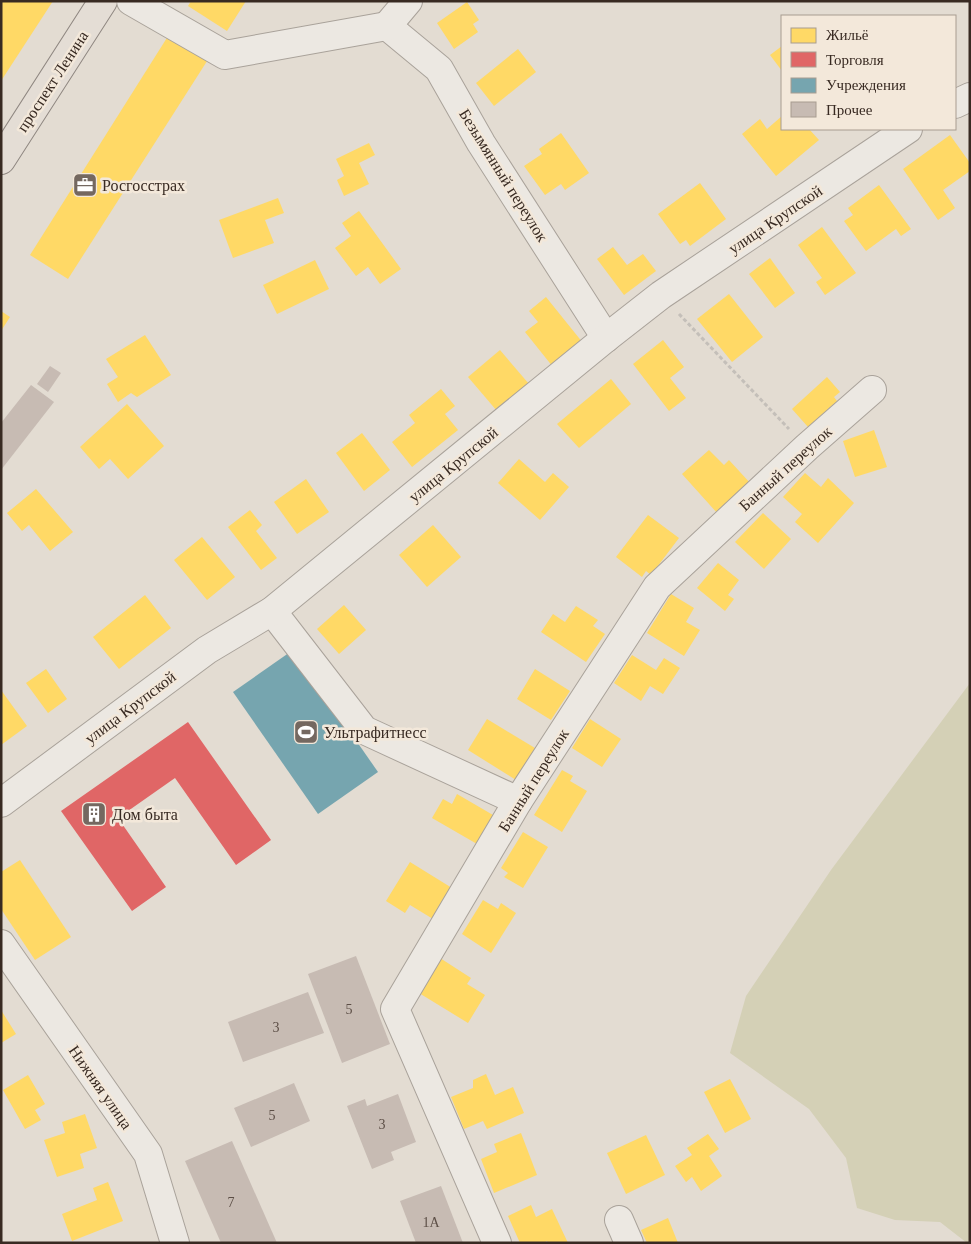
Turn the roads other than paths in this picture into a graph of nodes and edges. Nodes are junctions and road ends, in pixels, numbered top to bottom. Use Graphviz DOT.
graph roads {
  1 [pos="103,1"];
  2 [pos="131,1"];
  3 [pos="408,1"];
  4 [pos="387,26"];
  5 [pos="970,97"];
  6 [pos="956,104"];
  7 [pos="907,130"];
  8 [pos="1,160"];
  9 [pos="606,338"];
  10 [pos="872,390"];
  11 [pos="272,611"];
  12 [pos="518,801"];
  13 [pos="1,803"];
  14 [pos="1,944"];
  15 [pos="175,1243"];
  16 [pos="497,1243"];
  1 -- 8 [label="main road, проспект Ленина"];
  2 -- 4 [label="street"];
  3 -- 4 [label="street"];
  4 -- 9 [label="street, Безымянный переулок"];
  5 -- 6 [label="street"];
  7 -- 9 [label="street, улица Крупской"];
  9 -- 11 [label="street, улица Крупской"];
  10 -- 12 [label="street, Банный переулок"];
  11 -- 12 [label="street"];
  11 -- 13 [label="street, улица Крупской"];
  12 -- 16 [label="street, Банный переулок"];
  14 -- 15 [label="street, Нижняя улица"];
}
